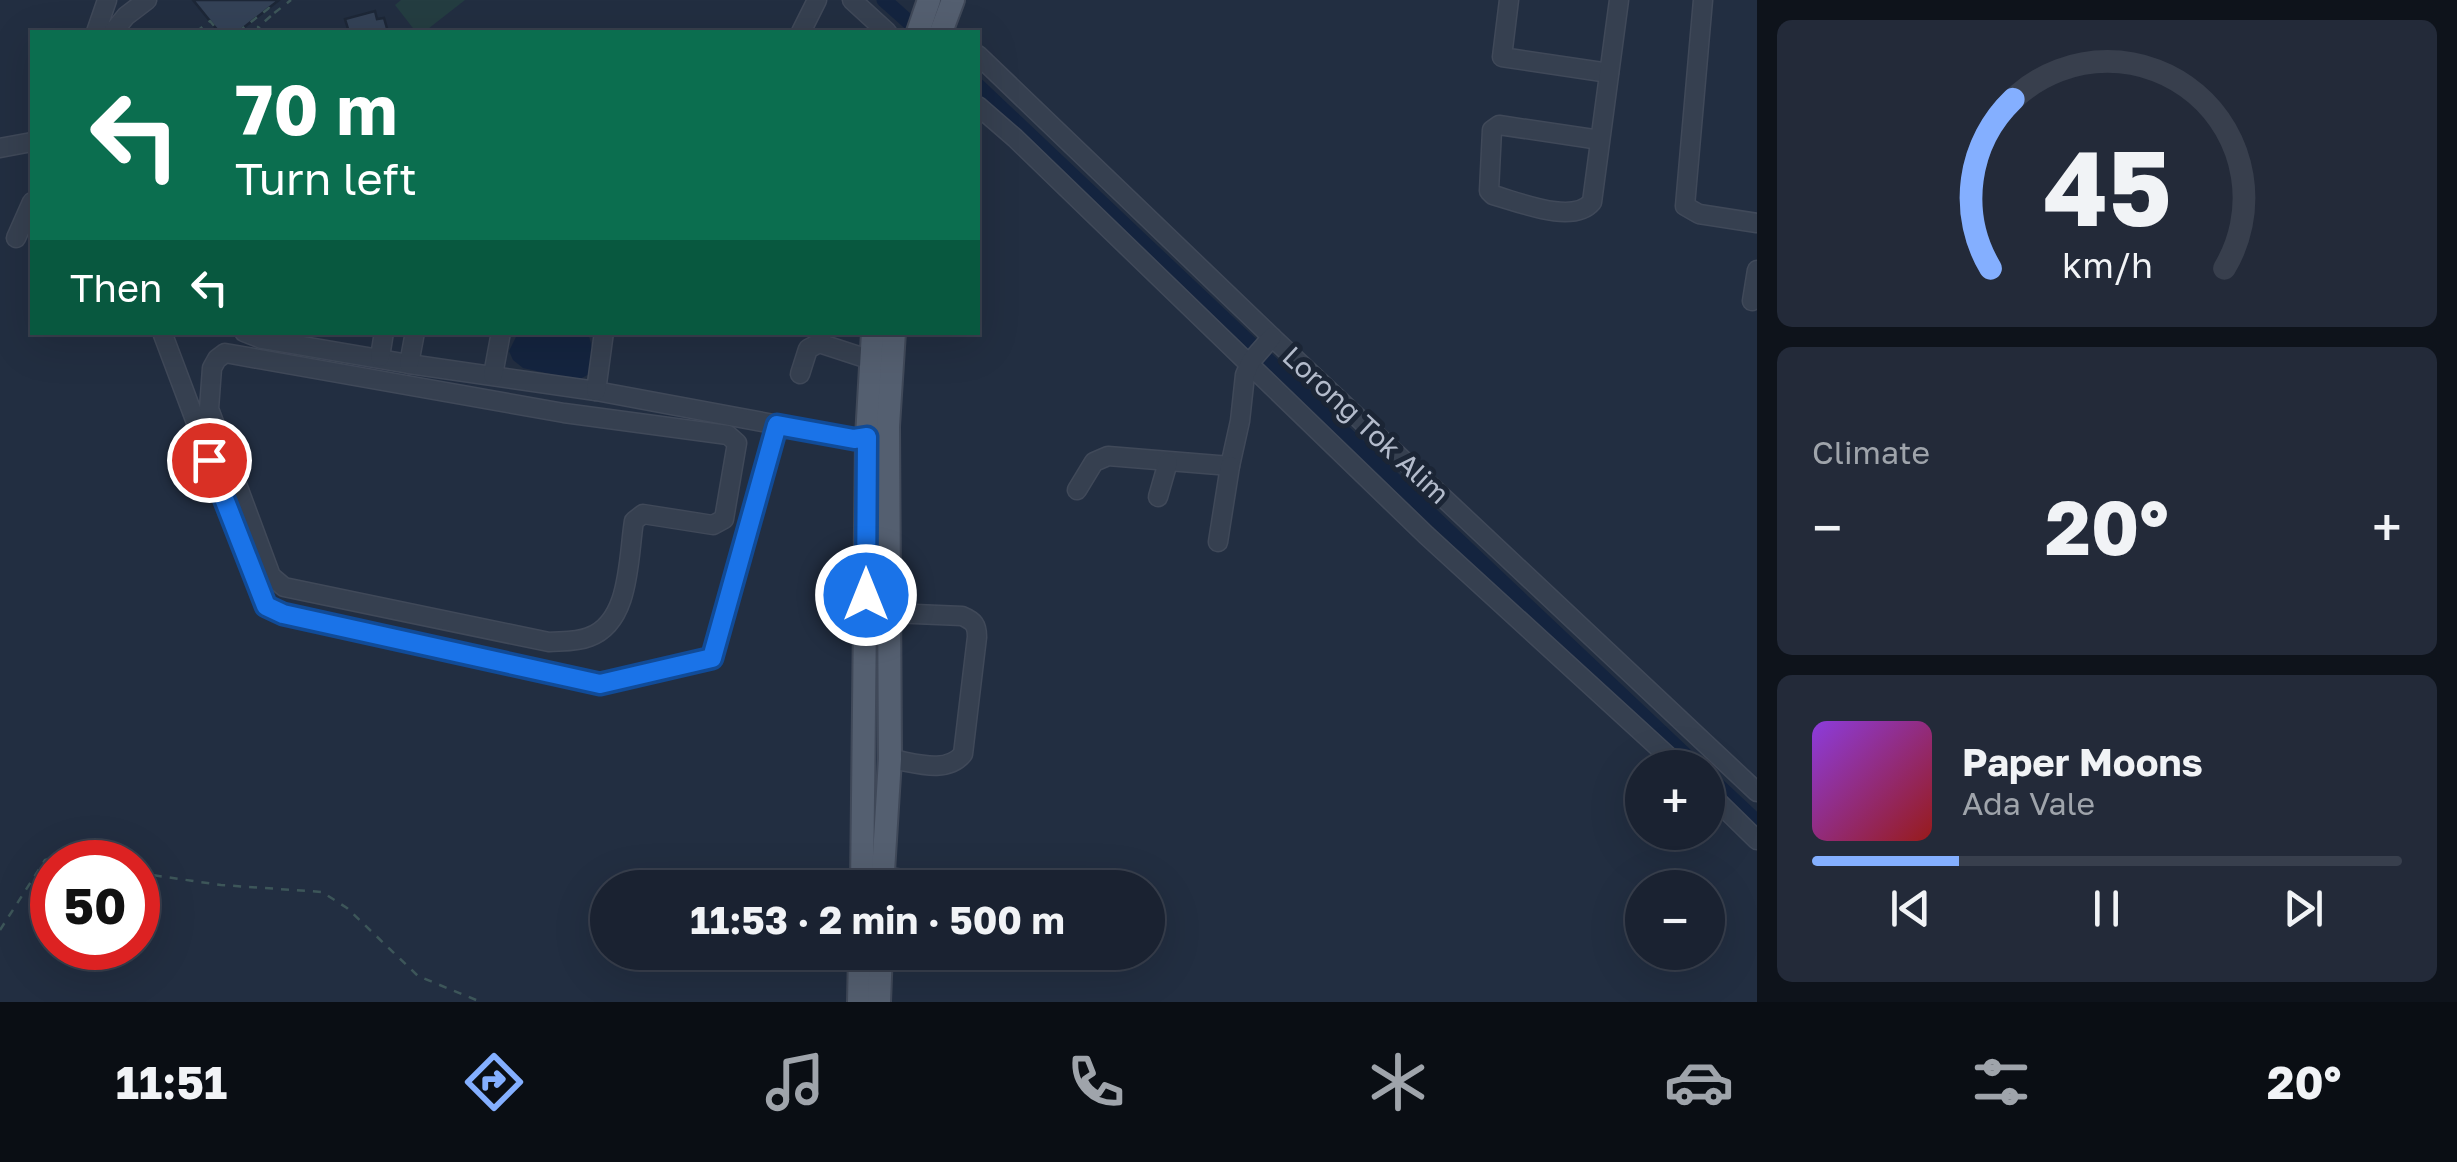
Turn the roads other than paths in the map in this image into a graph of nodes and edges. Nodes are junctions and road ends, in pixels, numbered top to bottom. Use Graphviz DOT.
graph roads {
  1 [pos="106,0"];
  2 [pos="147,0"];
  3 [pos="818,0"];
  4 [pos="852,0"];
  5 [pos="1510,0"];
  6 [pos="1619,0"];
  7 [pos="1703,0"];
  8 [pos="97,30"];
  9 [pos="115,30"];
  10 [pos="802,30"];
  11 [pos="885,30"];
  12 [pos="980,56"];
  13 [pos="1609,73"];
  14 [pos="980,108"];
  15 [pos="1600,140"];
  16 [pos="30,142"];
  17 [pos="0,148"];
  18 [pos="30,206"];
  19 [pos="1757,224"];
  20 [pos="16,238"];
  21 [pos="1757,270"];
  22 [pos="1752,301"];
  23 [pos="163,335"];
  24 [pos="252,335"];
  25 [pos="384,335"];
  26 [pos="414,335"];
  27 [pos="500,335"];
  28 [pos="604,335"];
  29 [pos="873,335"];
  30 [pos="894,335"];
  31 [pos="323,340"];
  32 [pos="1270,340"];
  33 [pos="380,357"];
  34 [pos="871,360"];
  35 [pos="1250,363"];
  36 [pos="409,364"];
  37 [pos="800,374"];
  38 [pos="493,376"];
  39 [pos="566,387"];
  40 [pos="596,391"];
  41 [pos="564,413"];
  42 [pos="777,425"];
  43 [pos="888,426"];
  44 [pos="867,437"];
  45 [pos="1168,462"];
  46 [pos="1230,466"];
  47 [pos="1077,490"];
  48 [pos="1158,497"];
  49 [pos="1218,542"];
  50 [pos="891,613"];
  51 [pos="1661,750"];
  52 [pos="890,759"];
  53 [pos="1757,792"];
  54 [pos="1725,809"];
  55 [pos="1757,840"];
  56 [pos="876,870"];
  57 [pos="878,870"];
  58 [pos="860,970"];
  59 [pos="880,970"];
  60 [pos="859,1002"];
  61 [pos="879,1002"];
  1 -- 8 [label="street"];
  2 -- 9 [label="street"];
  3 -- 10 [label="street"];
  4 -- 11 [label="street"];
  5 -- 13 [label="street"];
  6 -- 13 [label="street"];
  7 -- 19 [label="street"];
  12 -- 32 [label="street, Lorong Tok Alim"];
  13 -- 15 [label="street"];
  14 -- 35 [label="street"];
  15 -- 15 [label="street"];
  16 -- 17 [label="street"];
  18 -- 20 [label="street"];
  21 -- 22 [label="street"];
  23 -- 42 [label="street"];
  24 -- 31 [label="street"];
  25 -- 33 [label="street"];
  26 -- 36 [label="street"];
  27 -- 38 [label="street"];
  28 -- 40 [label="street"];
  29 -- 34 [label="main road"];
  30 -- 43 [label="main road"];
  31 -- 33 [label="street"];
  32 -- 35 [label="street"];
  32 -- 53 [label="street, Lorong Tok Alim"];
  33 -- 36 [label="street"];
  34 -- 37 [label="street"];
  34 -- 44 [label="main road"];
  35 -- 46 [label="street"];
  35 -- 51 [label="street"];
  36 -- 38 [label="street"];
  38 -- 39 [label="street"];
  39 -- 40 [label="street"];
  39 -- 41 [label="street"];
  40 -- 42 [label="street"];
  41 -- 41 [label="street"];
  42 -- 44 [label="street"];
  43 -- 44 [label="main road"];
  43 -- 50 [label="main road"];
  44 -- 56 [label="main road"];
  45 -- 46 [label="street"];
  45 -- 47 [label="street"];
  45 -- 48 [label="street"];
  46 -- 49 [label="street"];
  50 -- 52 [label="main road"];
  50 -- 52 [label="street"];
  52 -- 57 [label="main road"];
  54 -- 55 [label="street"];
  58 -- 60 [label="main road"];
  59 -- 61 [label="main road"];
}
